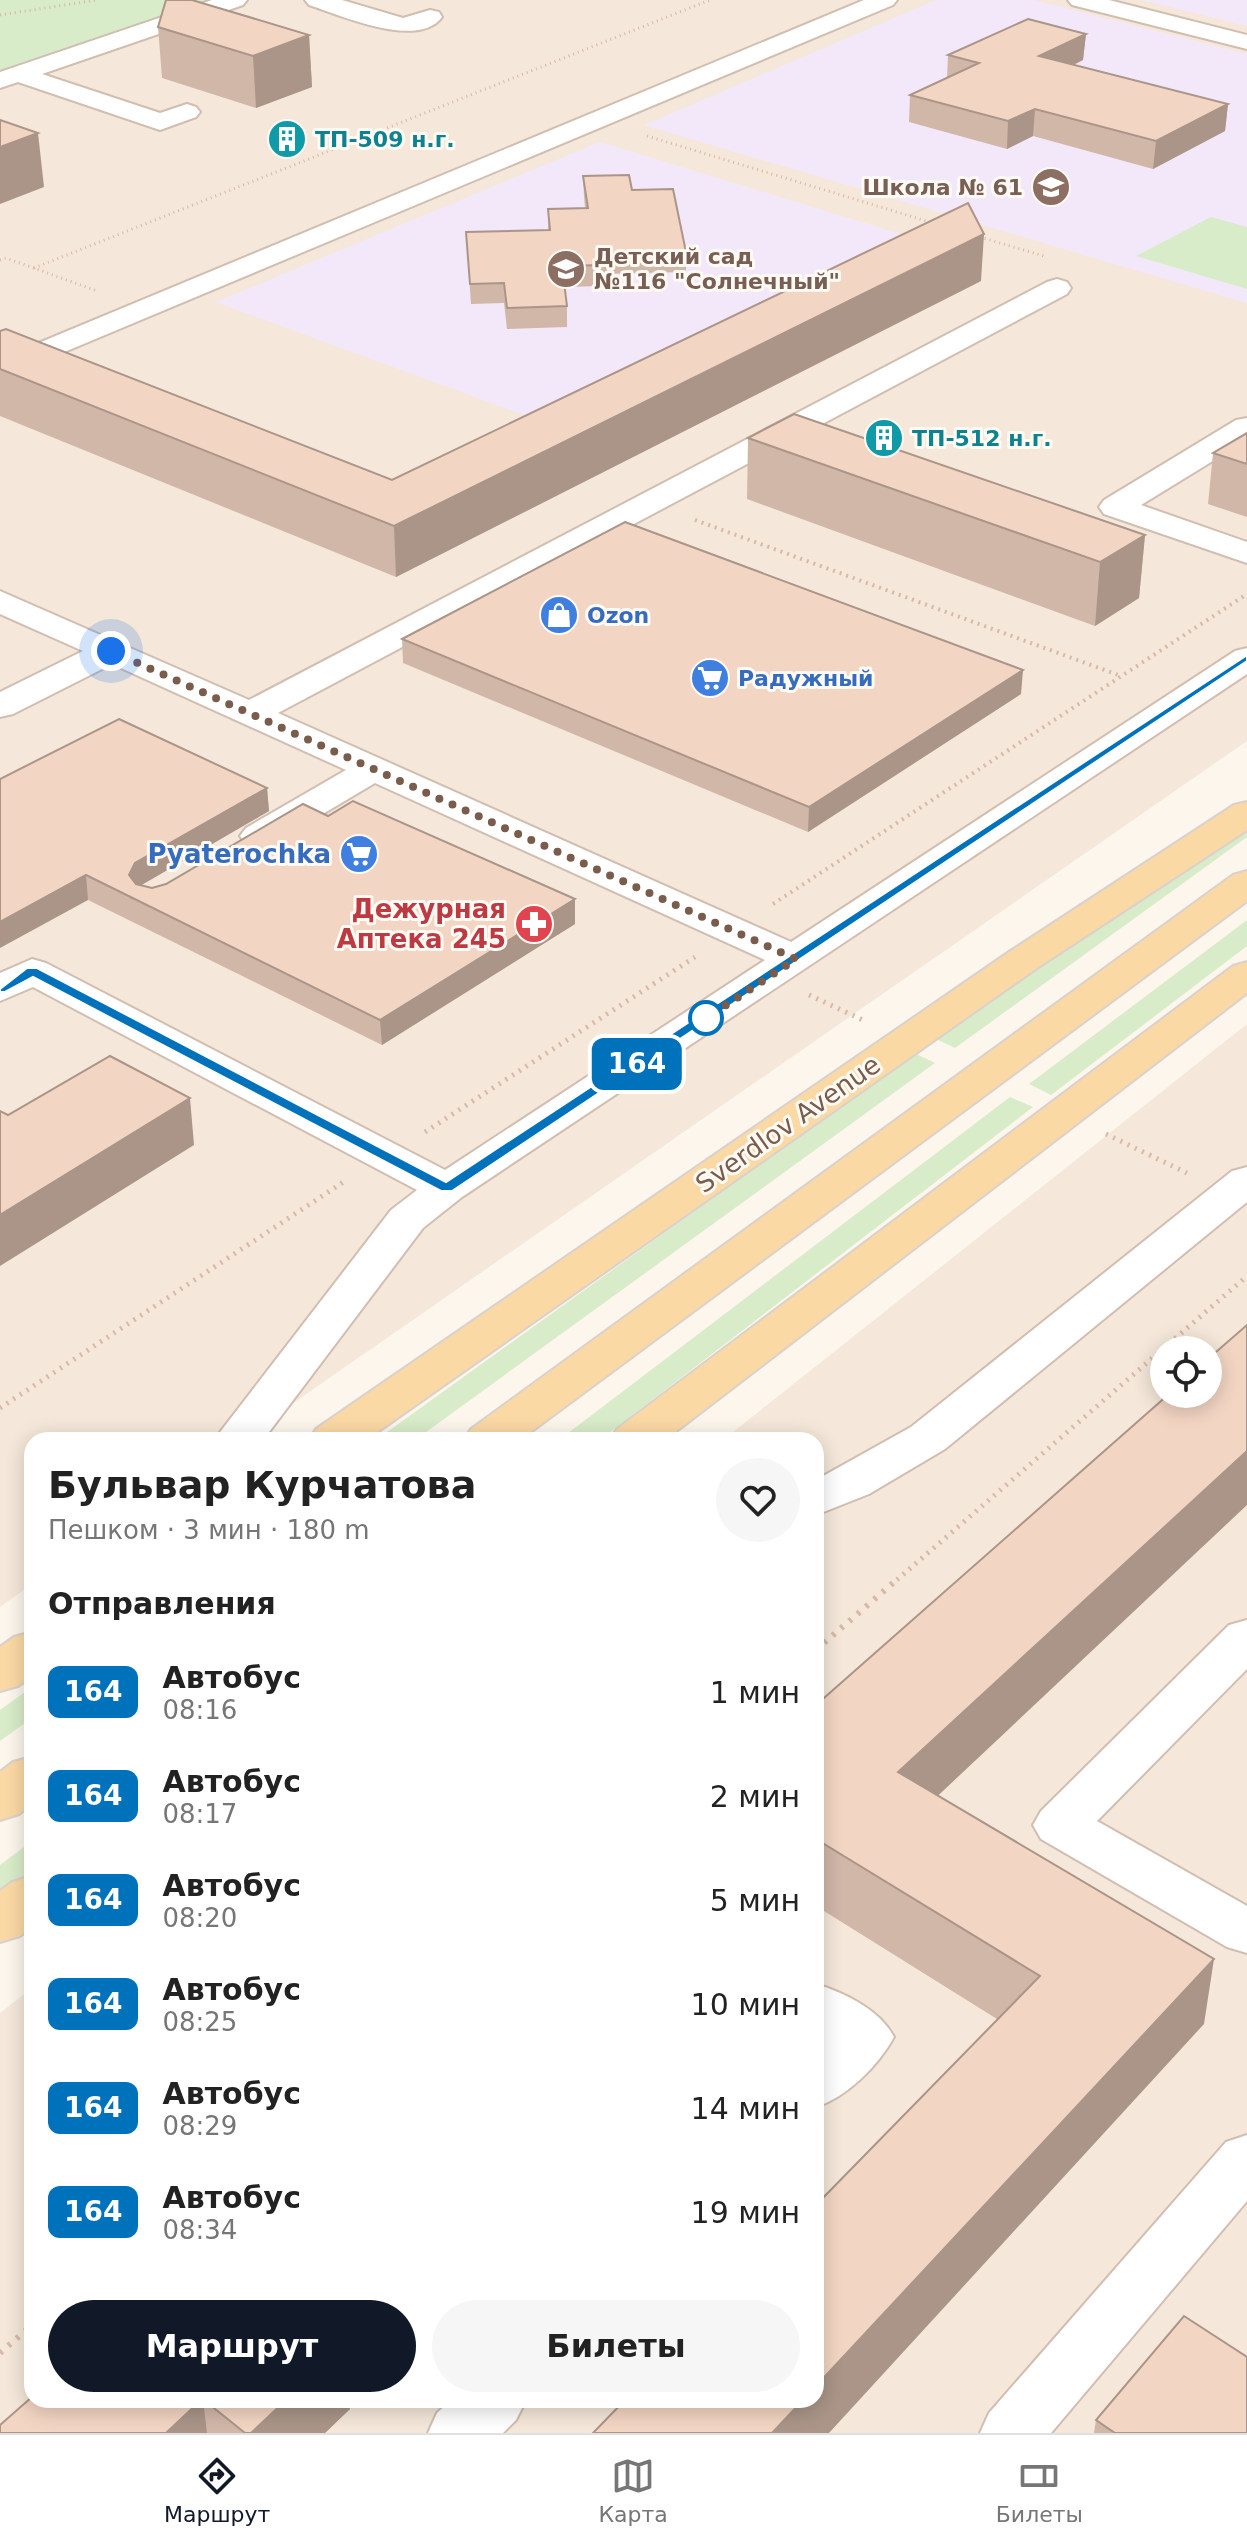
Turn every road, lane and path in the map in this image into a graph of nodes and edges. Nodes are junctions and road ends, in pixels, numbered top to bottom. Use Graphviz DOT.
graph roads {
  1 [pos="97,0"];
  2 [pos="235,0"];
  3 [pos="317,0"];
  4 [pos="710,0"];
  5 [pos="885,0"];
  6 [pos="1080,0"];
  7 [pos="0,15"];
  8 [pos="430,17"];
  9 [pos="1247,42"];
  10 [pos="9,77"];
  11 [pos="187,112"];
  12 [pos="597,120"];
  13 [pos="939,225"];
  14 [pos="968,233"];
  15 [pos="0,260"];
  16 [pos="34,268"];
  17 [pos="1053,273"];
  18 [pos="103,293"];
  19 [pos="0,370"];
  20 [pos="1247,427"];
  21 [pos="690,518"];
  22 [pos="1247,553"];
  23 [pos="1247,594"];
  24 [pos="0,601"];
  25 [pos="111,651"];
  26 [pos="1247,658"];
  27 [pos="1122,676"];
  28 [pos="0,706"];
  29 [pos="250,713"];
  30 [pos="374,769"];
  31 [pos="1247,813"];
  32 [pos="236,849"];
  33 [pos="1247,883"];
  34 [pos="733,931"];
  35 [pos="796,959"];
  36 [pos="1247,974"];
  37 [pos="0,989"];
  38 [pos="1101,1132"];
  39 [pos="384,1155"];
  40 [pos="1239,1187"];
  41 [pos="447,1188"];
  42 [pos="1247,1276"];
  43 [pos="0,1408"];
  44 [pos="244,1432"];
  45 [pos="344,1432"];
  46 [pos="499,1432"];
  47 [pos="645,1432"];
  48 [pos="824,1495"];
  49 [pos="1247,1638"];
  50 [pos="824,1643"];
  51 [pos="24,1656"];
  52 [pos="0,1673"];
  53 [pos="24,1782"];
  54 [pos="0,1800"];
  55 [pos="24,1903"];
  56 [pos="0,1921"];
  57 [pos="1247,1932"];
  58 [pos="824,2011"];
  59 [pos="824,2076"];
  60 [pos="1247,2159"];
  61 [pos="24,2332"];
  62 [pos="0,2353"];
  63 [pos="486,2408"];
  64 [pos="460,2433"];
  65 [pos="1012,2433"];
  1 -- 7 [label="path"];
  2 -- 10 [label="street"];
  3 -- 8 [label="street"];
  4 -- 16 [label="path"];
  5 -- 12 [label="street"];
  6 -- 9 [label="street"];
  10 -- 11 [label="street"];
  12 -- 13 [label="path"];
  12 -- 19 [label="street"];
  14 -- 17 [label="path"];
  15 -- 16 [label="path"];
  16 -- 18 [label="path"];
  17 -- 29 [label="street"];
  20 -- 22 [label="street"];
  21 -- 27 [label="path"];
  23 -- 27 [label="path"];
  24 -- 25 [label="street"];
  25 -- 28 [label="street"];
  25 -- 29 [label="street"];
  26 -- 35 [label="street"];
  27 -- 34 [label="path"];
  29 -- 30 [label="street"];
  30 -- 32 [label="street"];
  30 -- 34 [label="street"];
  31 -- 45 [label="main road, Sverdlov Avenue"];
  33 -- 46 [label="main road"];
  34 -- 35 [label="street"];
  34 -- 39 [label="path"];
  35 -- 41 [label="street"];
  36 -- 47 [label="main road"];
  37 -- 39 [label="street"];
  38 -- 40 [label="path"];
  39 -- 41 [label="street"];
  39 -- 43 [label="path"];
  40 -- 48 [label="street"];
  41 -- 44 [label="street"];
  42 -- 50 [label="path"];
  49 -- 57 [label="street"];
  51 -- 52 [label="main road"];
  53 -- 54 [label="main road"];
  55 -- 56 [label="main road"];
  58 -- 59 [label="street"];
  60 -- 65 [label="street"];
  61 -- 62 [label="path"];
  63 -- 64 [label="street"];
}
